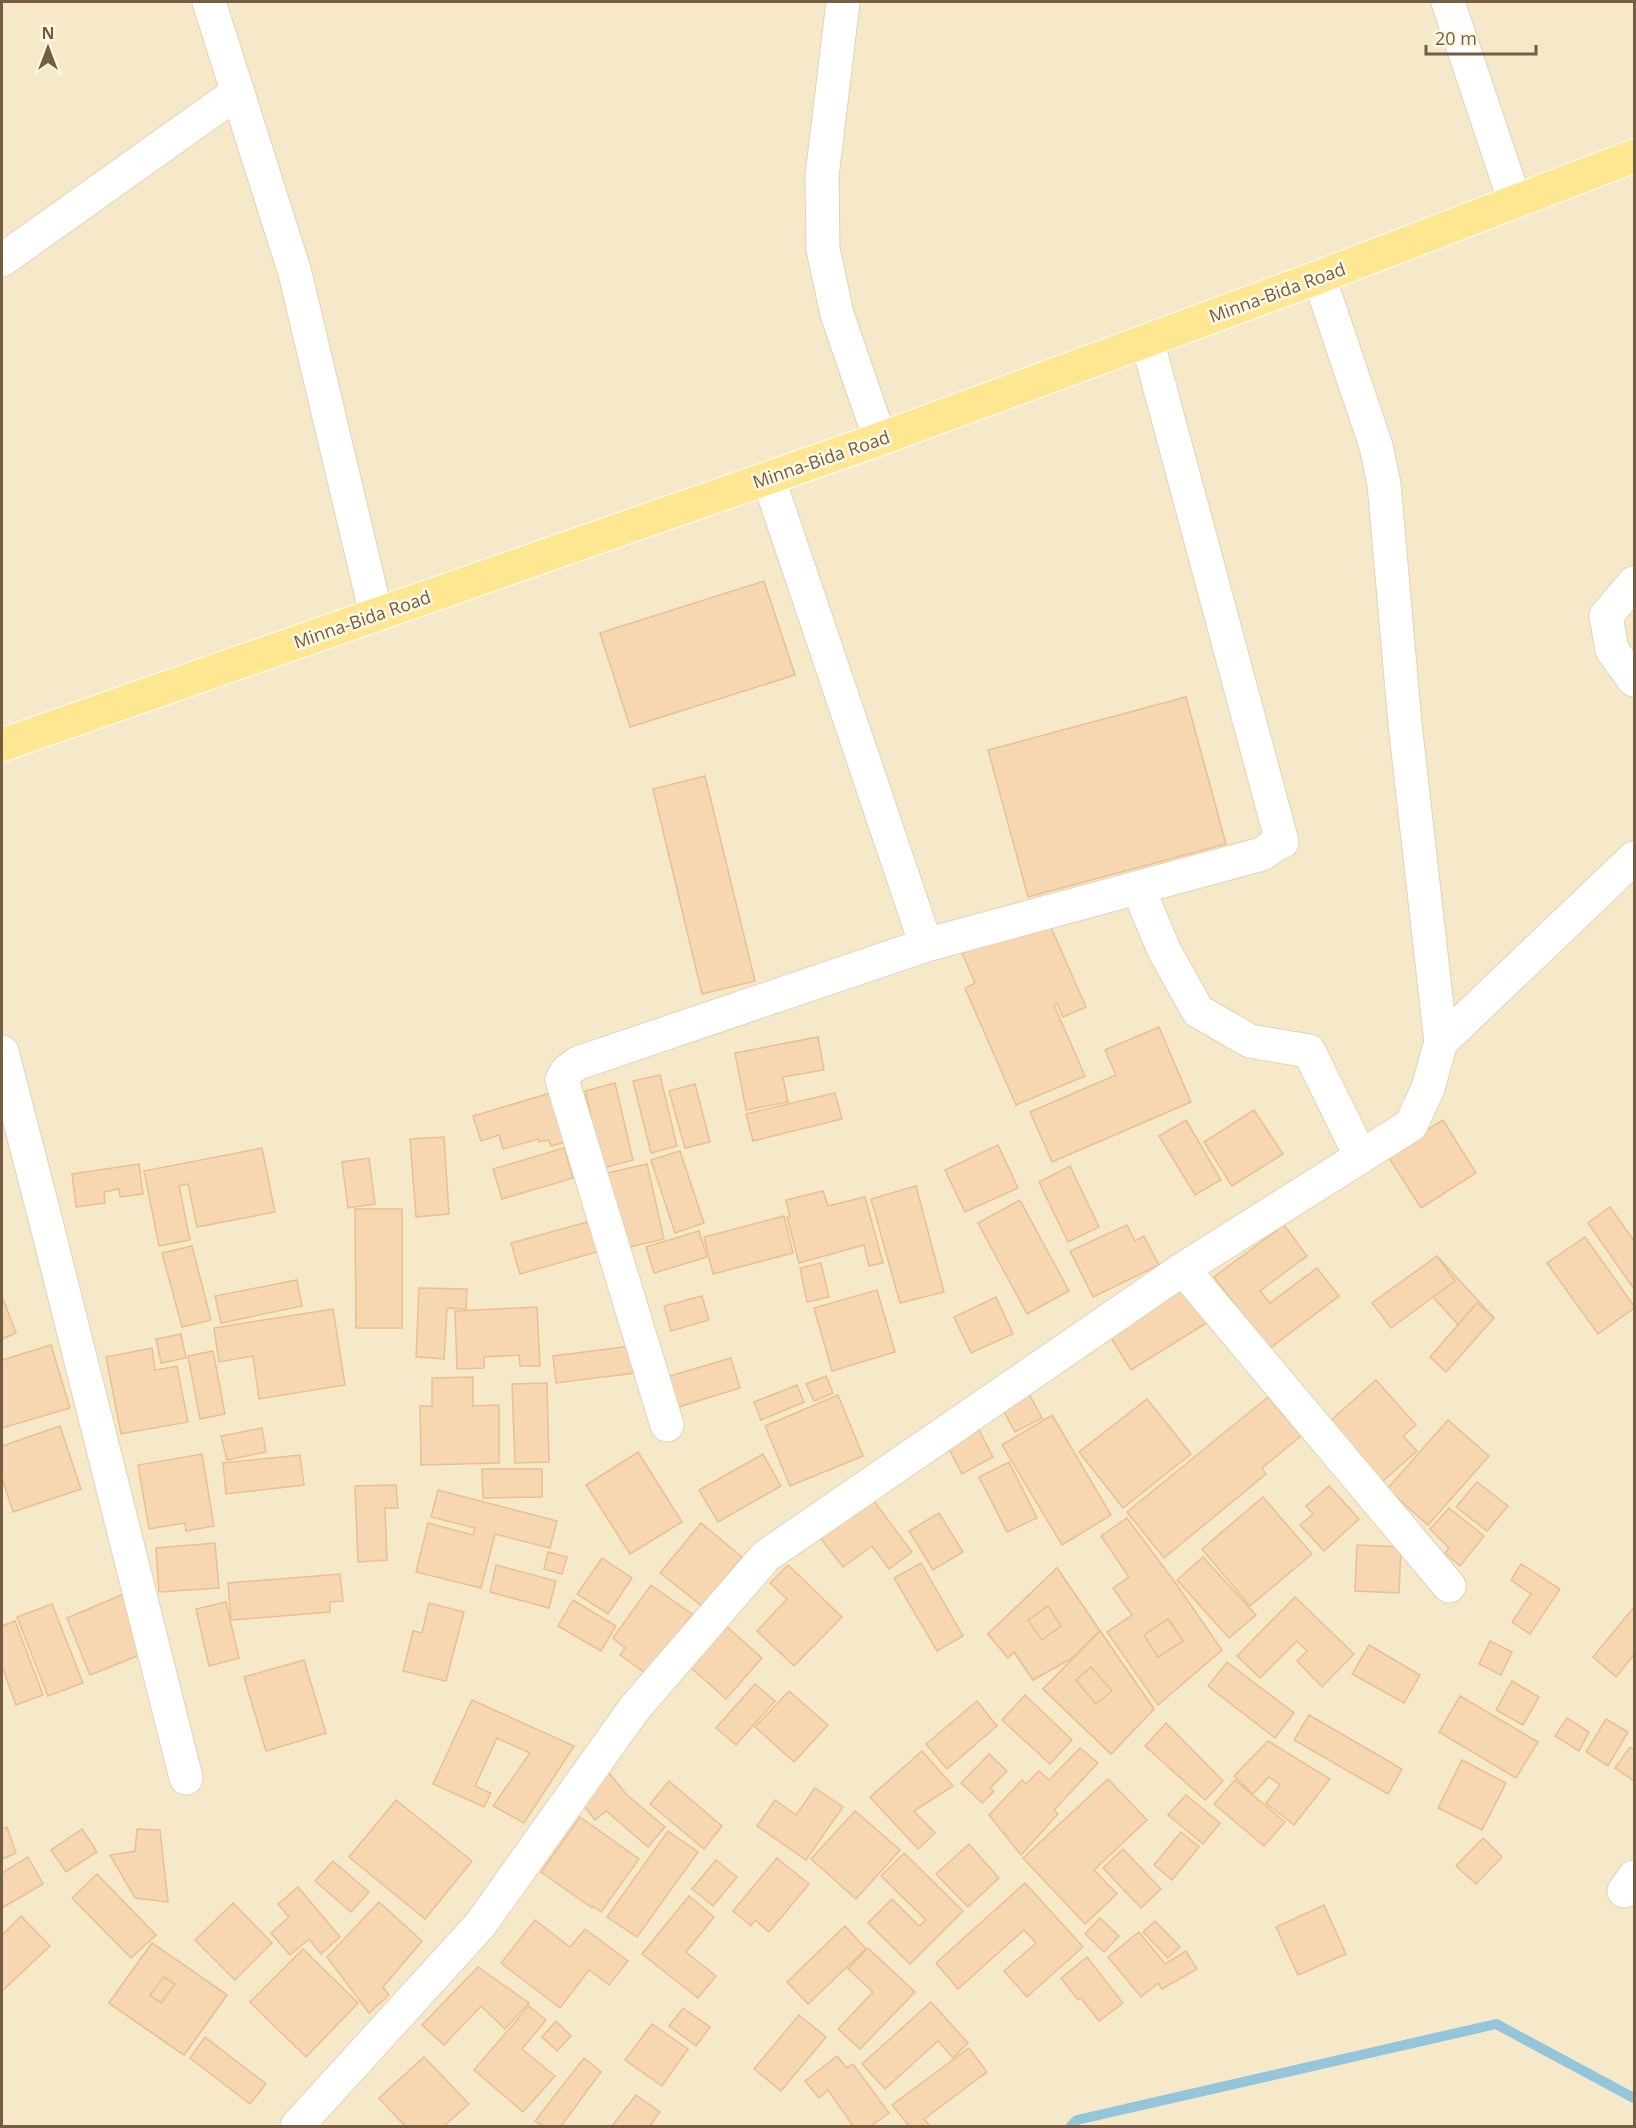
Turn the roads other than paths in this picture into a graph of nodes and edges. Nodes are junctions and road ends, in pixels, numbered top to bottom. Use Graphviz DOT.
graph roads {
  1 [pos="210,2"];
  2 [pos="843,2"];
  3 [pos="1449,2"];
  4 [pos="238,92"];
  5 [pos="1635,156"];
  6 [pos="1515,202"];
  7 [pos="2,260"];
  8 [pos="1319,277"];
  9 [pos="1147,340"];
  10 [pos="880,439"];
  11 [pos="768,477"];
  12 [pos="1635,583"];
  13 [pos="376,614"];
  14 [pos="1635,680"];
  15 [pos="2,745"];
  16 [pos="1635,858"];
  17 [pos="1138,888"];
  18 [pos="926,945"];
  19 [pos="1441,1042"];
  20 [pos="2,1052"];
  21 [pos="1361,1157"];
  22 [pos="1184,1269"];
  23 [pos="667,1425"];
  24 [pos="1449,1586"];
  25 [pos="186,1778"];
  26 [pos="297,2127"];
  1 -- 4 [label="street"];
  2 -- 10 [label="street"];
  3 -- 6 [label="street"];
  4 -- 7 [label="street"];
  4 -- 13 [label="street"];
  5 -- 6 [label="main road, Minna-Bida Road"];
  6 -- 8 [label="main road, Minna-Bida Road"];
  8 -- 9 [label="main road, Minna-Bida Road"];
  8 -- 19 [label="street"];
  9 -- 10 [label="main road, Minna-Bida Road"];
  9 -- 17 [label="street"];
  10 -- 11 [label="main road, Minna-Bida Road"];
  11 -- 13 [label="main road, Minna-Bida Road"];
  11 -- 18 [label="street"];
  12 -- 14 [label="street"];
  13 -- 15 [label="main road, Minna-Bida Road"];
  16 -- 19 [label="street"];
  17 -- 18 [label="street"];
  17 -- 21 [label="street"];
  18 -- 23 [label="street"];
  19 -- 21 [label="street"];
  20 -- 25 [label="street"];
  21 -- 22 [label="street"];
  22 -- 24 [label="street"];
  22 -- 26 [label="street"];
}
